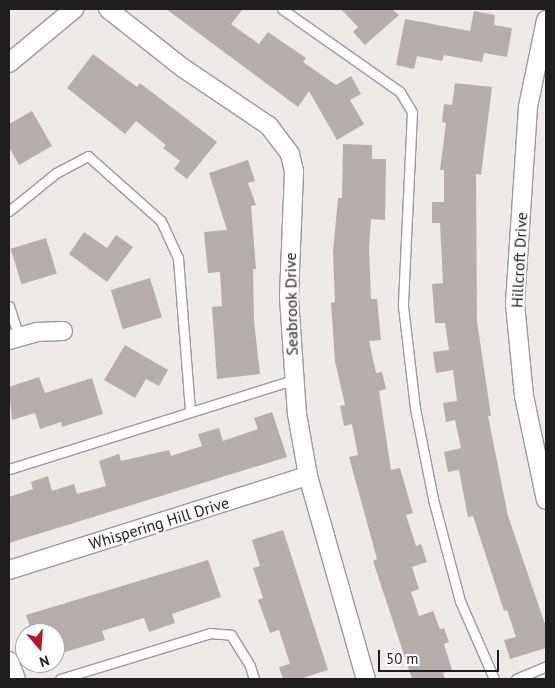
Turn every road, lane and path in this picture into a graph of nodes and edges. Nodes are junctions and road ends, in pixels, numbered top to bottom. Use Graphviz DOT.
graph roads {
  1 [pos="74,9"];
  2 [pos="108,9"];
  3 [pos="282,9"];
  4 [pos="546,20"];
  5 [pos="9,64"];
  6 [pos="9,211"];
  7 [pos="9,306"];
  8 [pos="63,331"];
  9 [pos="14,339"];
  10 [pos="293,380"];
  11 [pos="190,412"];
  12 [pos="9,469"];
  13 [pos="308,476"];
  14 [pos="546,500"];
  15 [pos="9,570"];
  16 [pos="9,661"];
  17 [pos="546,666"];
  18 [pos="16,679"];
  19 [pos="60,679"];
  20 [pos="254,679"];
  21 [pos="366,679"];
  22 [pos="494,679"];
  23 [pos="516,679"];
  1 -- 5 [label="street"];
  2 -- 10 [label="street, Seabrook Drive"];
  3 -- 22 [label="lane"];
  4 -- 14 [label="street, Hillcroft Drive"];
  6 -- 11 [label="lane"];
  7 -- 9 [label="lane"];
  8 -- 9 [label="street"];
  10 -- 11 [label="lane"];
  10 -- 13 [label="street, Seabrook Drive"];
  11 -- 12 [label="lane"];
  13 -- 15 [label="street, Whispering Hill Drive"];
  13 -- 21 [label="street, Seabrook Drive"];
  16 -- 18 [label="street"];
  17 -- 23 [label="lane"];
  19 -- 20 [label="lane"];
}
